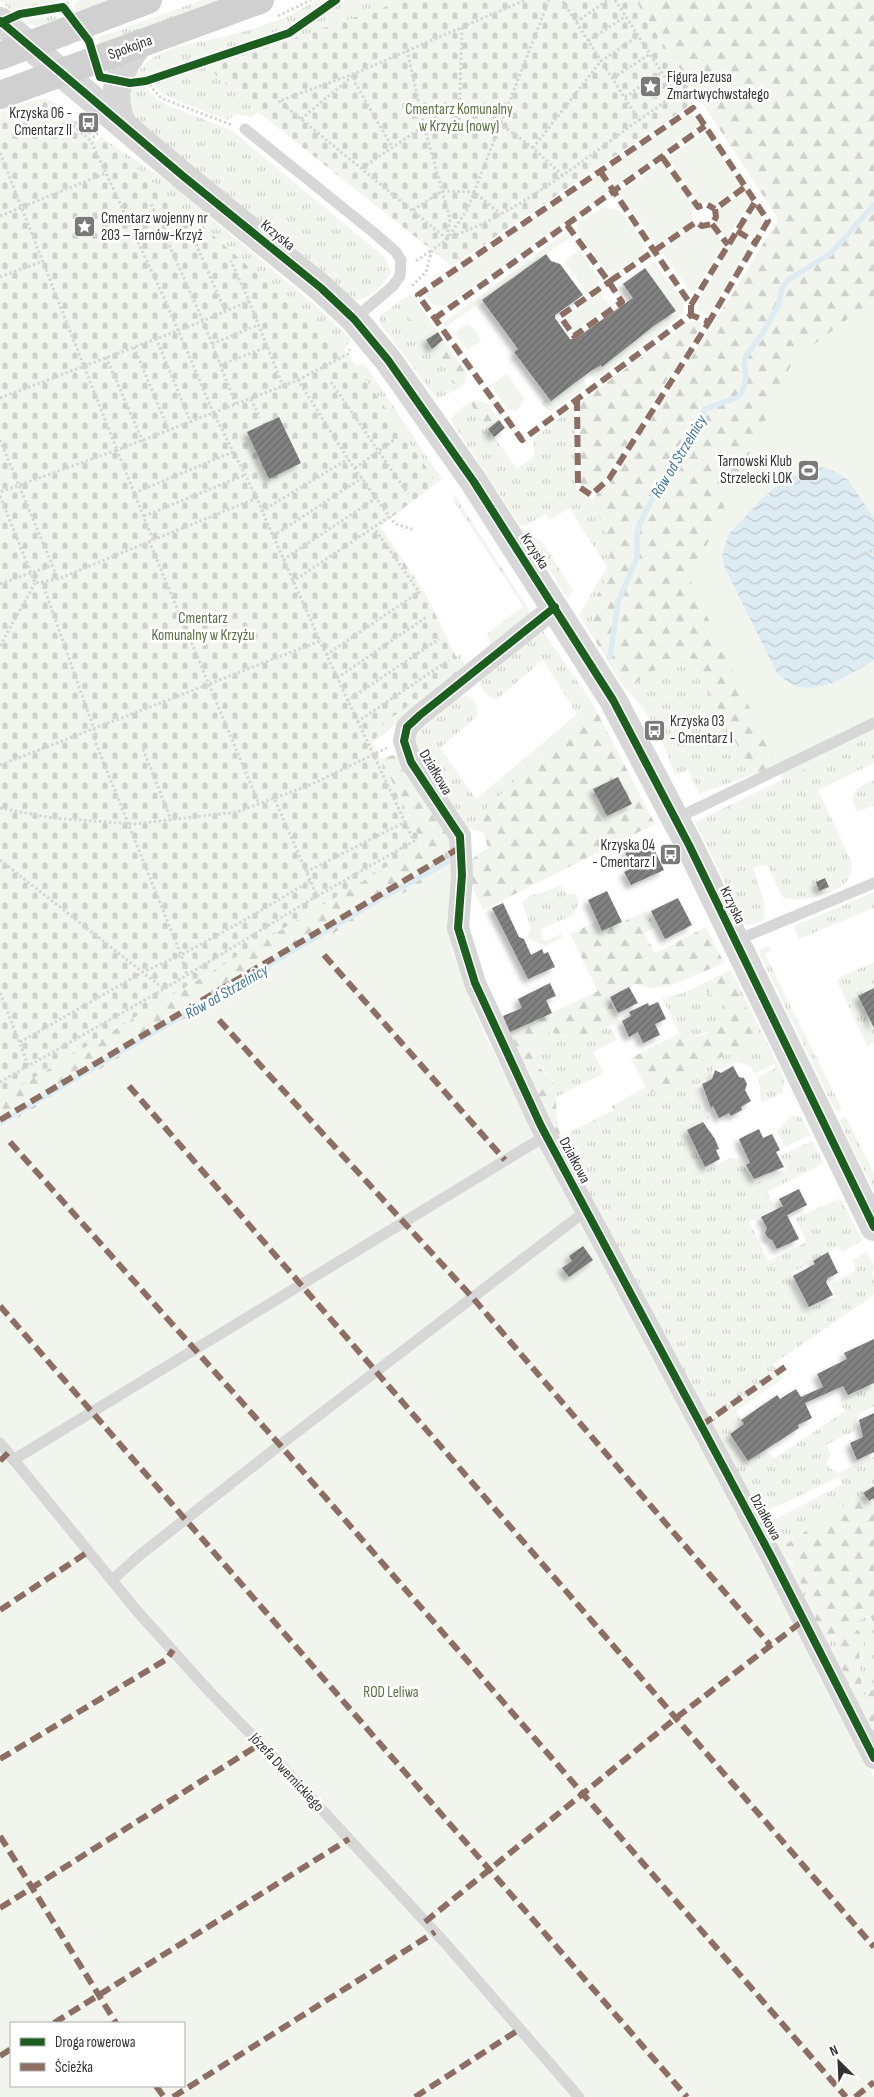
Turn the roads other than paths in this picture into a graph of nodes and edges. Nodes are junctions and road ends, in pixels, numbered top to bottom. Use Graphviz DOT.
graph roads {
  1 [pos="148,0"];
  2 [pos="260,0"];
  3 [pos="0,21"];
  4 [pos="140,43"];
  5 [pos="27,45"];
  6 [pos="0,56"];
  7 [pos="60,72"];
  8 [pos="0,95"];
  9 [pos="112,128"];
  10 [pos="245,129"];
  11 [pos="354,319"];
  12 [pos="554,607"];
  13 [pos="874,723"];
  14 [pos="676,819"];
  15 [pos="874,883"];
  16 [pos="735,940"];
  17 [pos="546,1135"];
  18 [pos="587,1210"];
  19 [pos="874,1227"];
  20 [pos="0,1443"];
  21 [pos="13,1460"];
  22 [pos="112,1580"];
  23 [pos="874,1758"];
  24 [pos="579,2097"];
  1 -- 5 [label="main road"];
  2 -- 4 [label="main road, Spokojna"];
  3 -- 5 [label="street, Krzyska"];
  4 -- 7 [label="main road, Spokojna"];
  4 -- 9 [label="street"];
  5 -- 6 [label="main road"];
  5 -- 7 [label="street, Krzyska"];
  7 -- 8 [label="main road, Spokojna"];
  7 -- 9 [label="street, Krzyska"];
  9 -- 11 [label="street, Krzyska"];
  10 -- 11 [label="lane"];
  11 -- 12 [label="street, Krzyska"];
  12 -- 14 [label="street, Krzyska"];
  12 -- 17 [label="street, Działkowa"];
  13 -- 14 [label="lane"];
  14 -- 16 [label="street, Krzyska"];
  15 -- 16 [label="lane"];
  16 -- 19 [label="street, Krzyska"];
  17 -- 18 [label="street, Działkowa"];
  17 -- 21 [label="lane"];
  18 -- 22 [label="lane"];
  18 -- 23 [label="street, Działkowa"];
  20 -- 21 [label="lane, Józefa Dwernickiego"];
  21 -- 22 [label="lane, Józefa Dwernickiego"];
  22 -- 24 [label="lane, Józefa Dwernickiego"];
}
